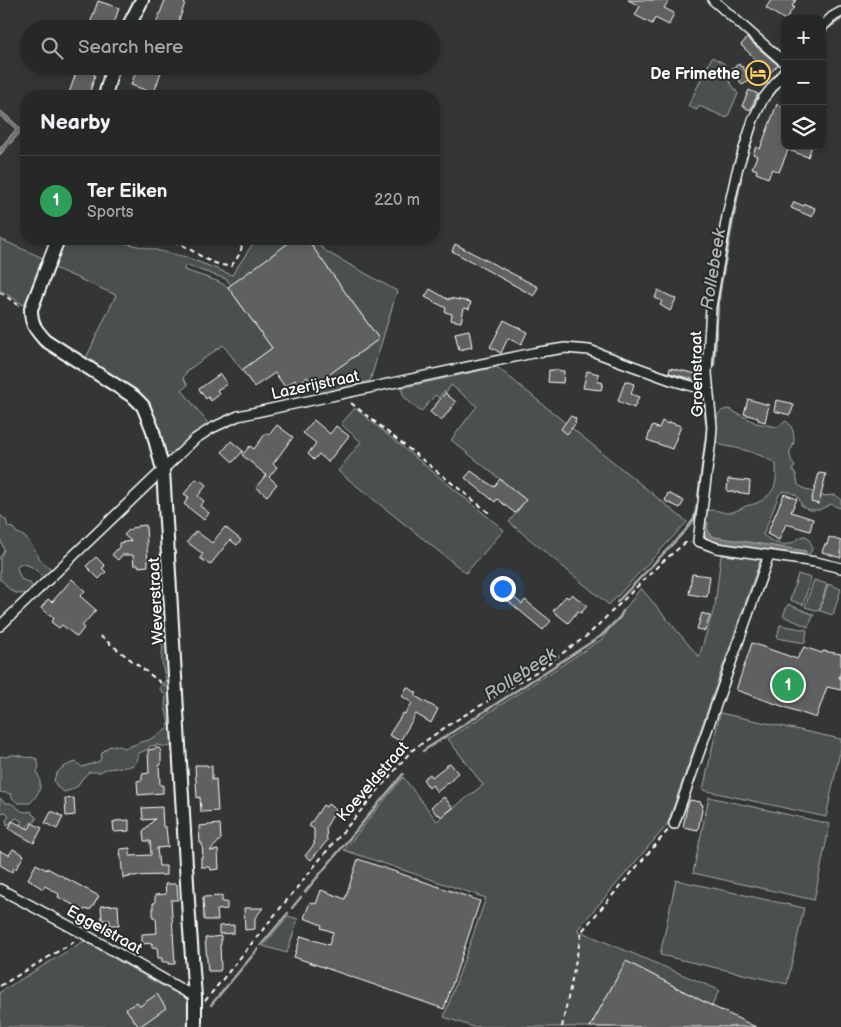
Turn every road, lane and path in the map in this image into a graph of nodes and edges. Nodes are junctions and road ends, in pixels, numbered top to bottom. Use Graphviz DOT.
graph roads {
  1 [pos="142,0"];
  2 [pos="713,0"];
  3 [pos="841,12"];
  4 [pos="132,20"];
  5 [pos="826,23"];
  6 [pos="782,60"];
  7 [pos="111,75"];
  8 [pos="781,76"];
  9 [pos="107,90"];
  10 [pos="56,245"];
  11 [pos="181,245"];
  12 [pos="241,245"];
  13 [pos="0,292"];
  14 [pos="31,313"];
  15 [pos="708,388"];
  16 [pos="351,403"];
  17 [pos="163,470"];
  18 [pos="492,516"];
  19 [pos="698,541"];
  20 [pos="769,555"];
  21 [pos="841,568"];
  22 [pos="0,626"];
  23 [pos="100,636"];
  24 [pos="176,695"];
  25 [pos="674,824"];
  26 [pos="0,890"];
  27 [pos="84,934"];
  28 [pos="0,986"];
  29 [pos="195,997"];
  30 [pos="195,1027"];
  31 [pos="562,1027"];
  1 -- 4 [label="street"];
  2 -- 6 [label="street"];
  3 -- 5 [label="street"];
  7 -- 9 [label="street"];
  8 -- 15 [label="street, Groenstraat"];
  10 -- 14 [label="street"];
  11 -- 12 [label="path"];
  13 -- 14 [label="path"];
  14 -- 17 [label="street, Weverstraat"];
  15 -- 17 [label="street, Lazerijstraat"];
  15 -- 19 [label="street, Groenstraat"];
  16 -- 18 [label="path"];
  17 -- 22 [label="street, Lazerijstraat"];
  17 -- 24 [label="street, Weverstraat"];
  19 -- 20 [label="street"];
  19 -- 29 [label="path, Koeveldstraat"];
  20 -- 21 [label="street"];
  20 -- 25 [label="street"];
  23 -- 24 [label="path"];
  24 -- 29 [label="street, Weverstraat"];
  25 -- 31 [label="path"];
  26 -- 27 [label="street, Eggelstraat"];
  27 -- 28 [label="path"];
  27 -- 29 [label="street, Eggelstraat"];
  29 -- 30 [label="street, Weverstraat"];
}
